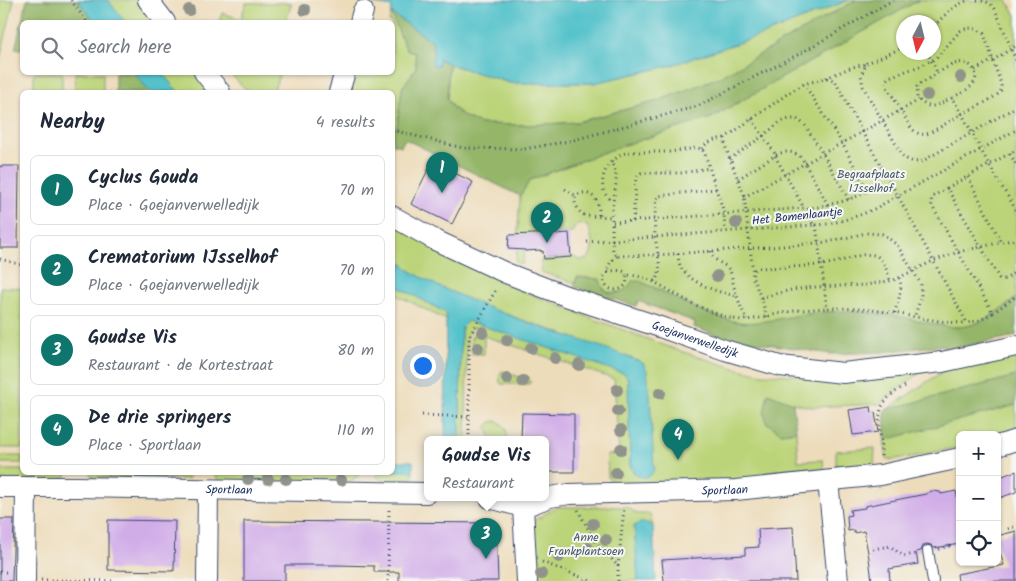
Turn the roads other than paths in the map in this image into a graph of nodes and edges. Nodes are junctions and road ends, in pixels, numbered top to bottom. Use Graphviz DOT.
graph roads {
  1 [pos="148,0"];
  2 [pos="163,20"];
  3 [pos="206,75"];
  4 [pos="344,75"];
  5 [pos="218,90"];
  6 [pos="340,90"];
  7 [pos="395,218"];
  8 [pos="1016,346"];
  9 [pos="1016,440"];
  10 [pos="1001,445"];
  11 [pos="956,459"];
  12 [pos="828,481"];
  13 [pos="0,487"];
  14 [pos="26,488"];
  15 [pos="208,490"];
  16 [pos="424,494"];
  17 [pos="549,497"];
  18 [pos="501,501"];
  19 [pos="539,501"];
  20 [pos="523,507"];
  21 [pos="928,551"];
  22 [pos="25,580"];
  23 [pos="207,581"];
  24 [pos="527,581"];
  25 [pos="838,581"];
  26 [pos="933,581"];
  1 -- 2 [label="street"];
  3 -- 5 [label="street"];
  4 -- 6 [label="street"];
  7 -- 8 [label="street, Goejanverwelledijk"];
  9 -- 10 [label="street"];
  11 -- 12 [label="street, Sportlaan"];
  12 -- 17 [label="street, Sportlaan"];
  12 -- 25 [label="street"];
  13 -- 14 [label="street, Sportlaan"];
  14 -- 15 [label="street, Sportlaan"];
  14 -- 22 [label="street"];
  15 -- 16 [label="street, Sportlaan"];
  15 -- 23 [label="street"];
  18 -- 20 [label="street"];
  19 -- 20 [label="street, Sportlaan"];
  20 -- 24 [label="street"];
  21 -- 26 [label="lane"];
}
